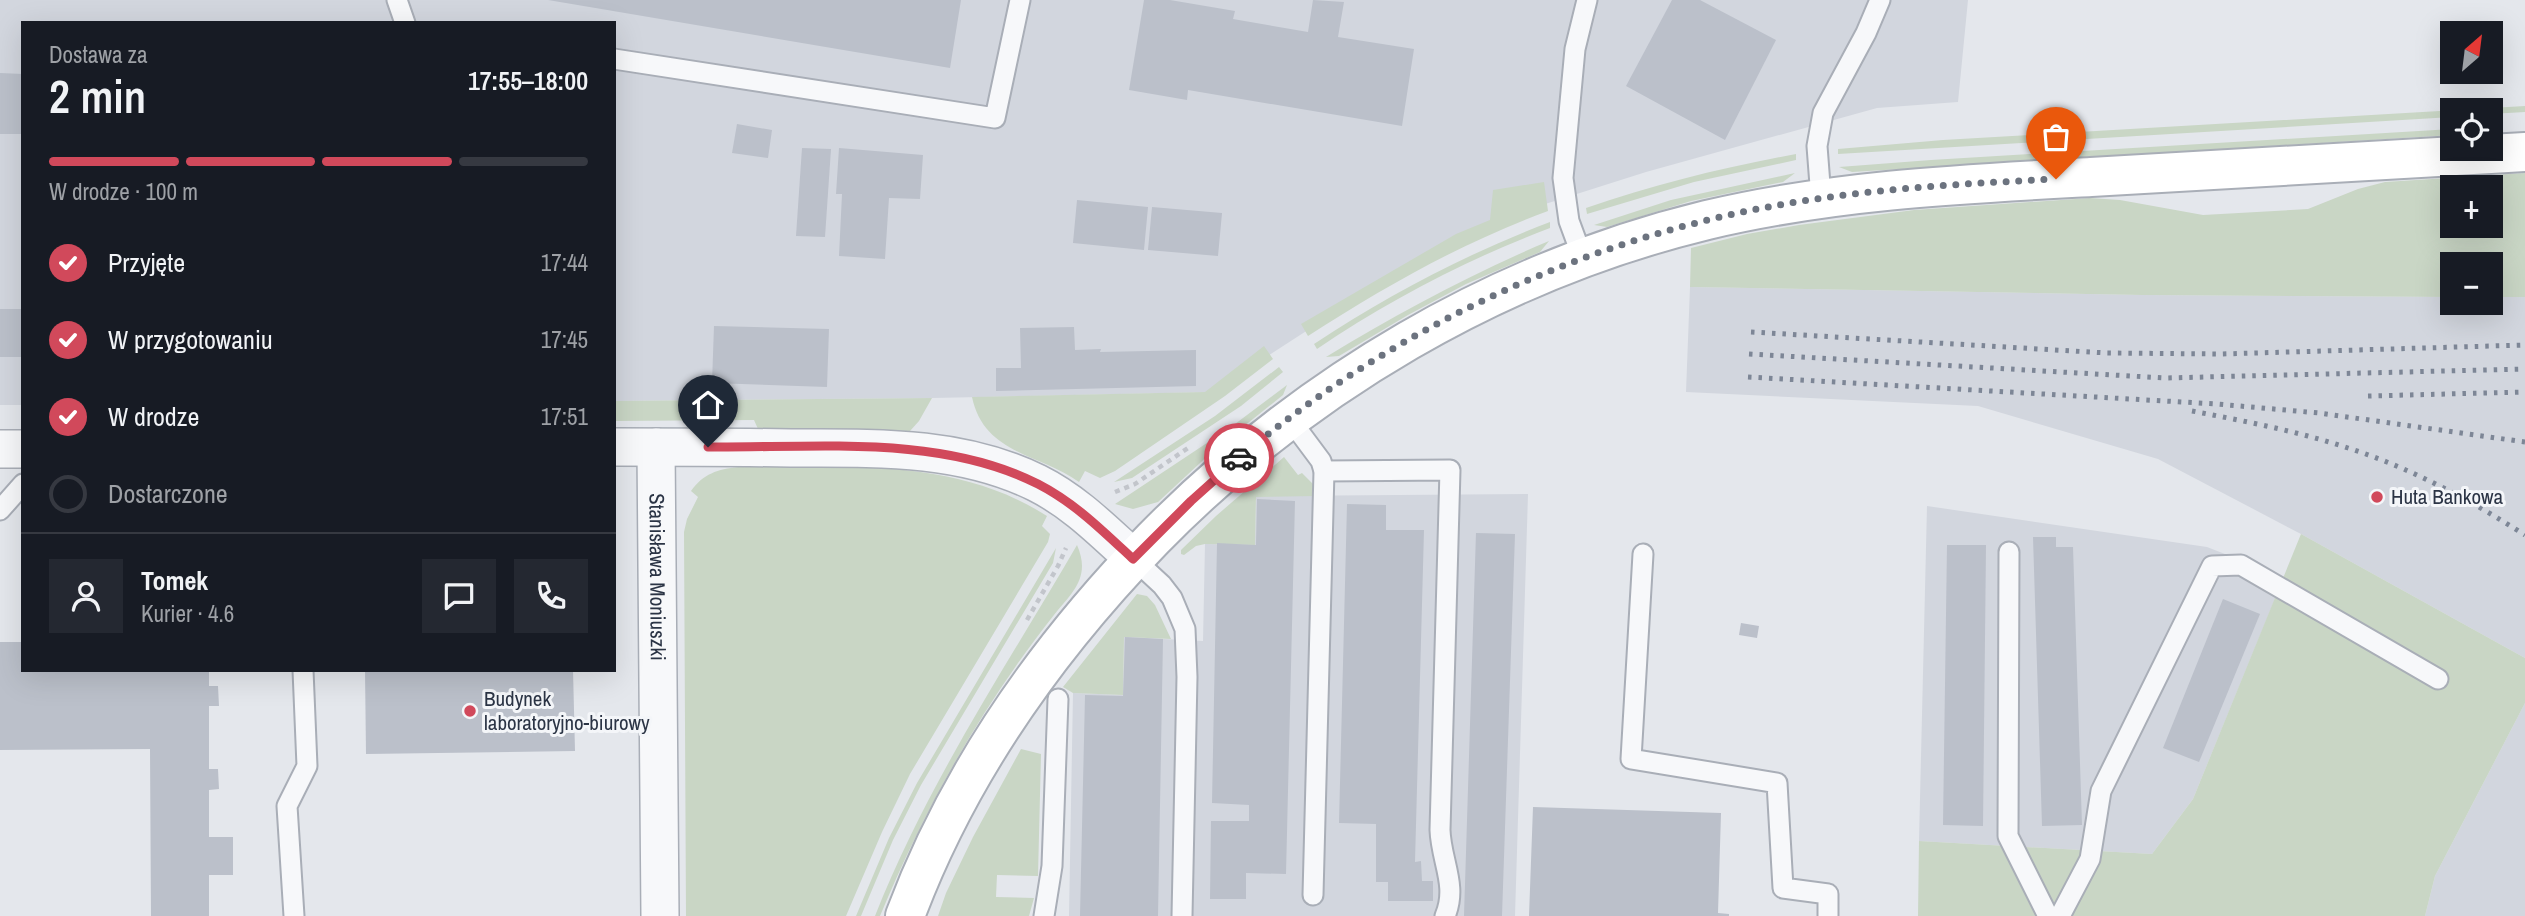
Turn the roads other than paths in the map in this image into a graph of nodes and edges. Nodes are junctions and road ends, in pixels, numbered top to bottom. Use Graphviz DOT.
graph roads {
  1 [pos="397,0"];
  2 [pos="1020,0"];
  3 [pos="1587,0"];
  4 [pos="1873,3"];
  5 [pos="404,21"];
  6 [pos="616,60"];
  7 [pos="2525,152"];
  8 [pos="1821,198"];
  9 [pos="1583,259"];
  10 [pos="1289,418"];
  11 [pos="616,447"];
  12 [pos="656,447"];
  13 [pos="0,449"];
  14 [pos="21,449"];
  15 [pos="1324,471"];
  16 [pos="21,486"];
  17 [pos="0,510"];
  18 [pos="2009,552"];
  19 [pos="1643,554"];
  20 [pos="1133,559"];
  21 [pos="303,672"];
  22 [pos="2438,679"];
  23 [pos="1058,699"];
  24 [pos="1313,895"];
  25 [pos="294,916"];
  26 [pos="660,916"];
  27 [pos="905,916"];
  28 [pos="1044,916"];
  29 [pos="1182,916"];
  30 [pos="1445,916"];
  31 [pos="1828,916"];
  32 [pos="2048,916"];
  33 [pos="2060,916"];
  1 -- 5 [label="lane"];
  2 -- 6 [label="lane"];
  3 -- 9 [label="lane"];
  4 -- 8 [label="lane"];
  7 -- 8 [label="street"];
  8 -- 9 [label="street"];
  9 -- 10 [label="street"];
  10 -- 15 [label="lane"];
  10 -- 20 [label="street"];
  11 -- 12 [label="street"];
  12 -- 20 [label="street"];
  12 -- 26 [label="street, Stanisława Moniuszki"];
  13 -- 14 [label="street"];
  15 -- 24 [label="lane"];
  15 -- 30 [label="lane"];
  16 -- 17 [label="lane"];
  18 -- 32 [label="lane"];
  19 -- 31 [label="lane"];
  20 -- 27 [label="street"];
  20 -- 29 [label="lane"];
  21 -- 25 [label="lane"];
  22 -- 33 [label="lane"];
  23 -- 28 [label="lane"];
}
